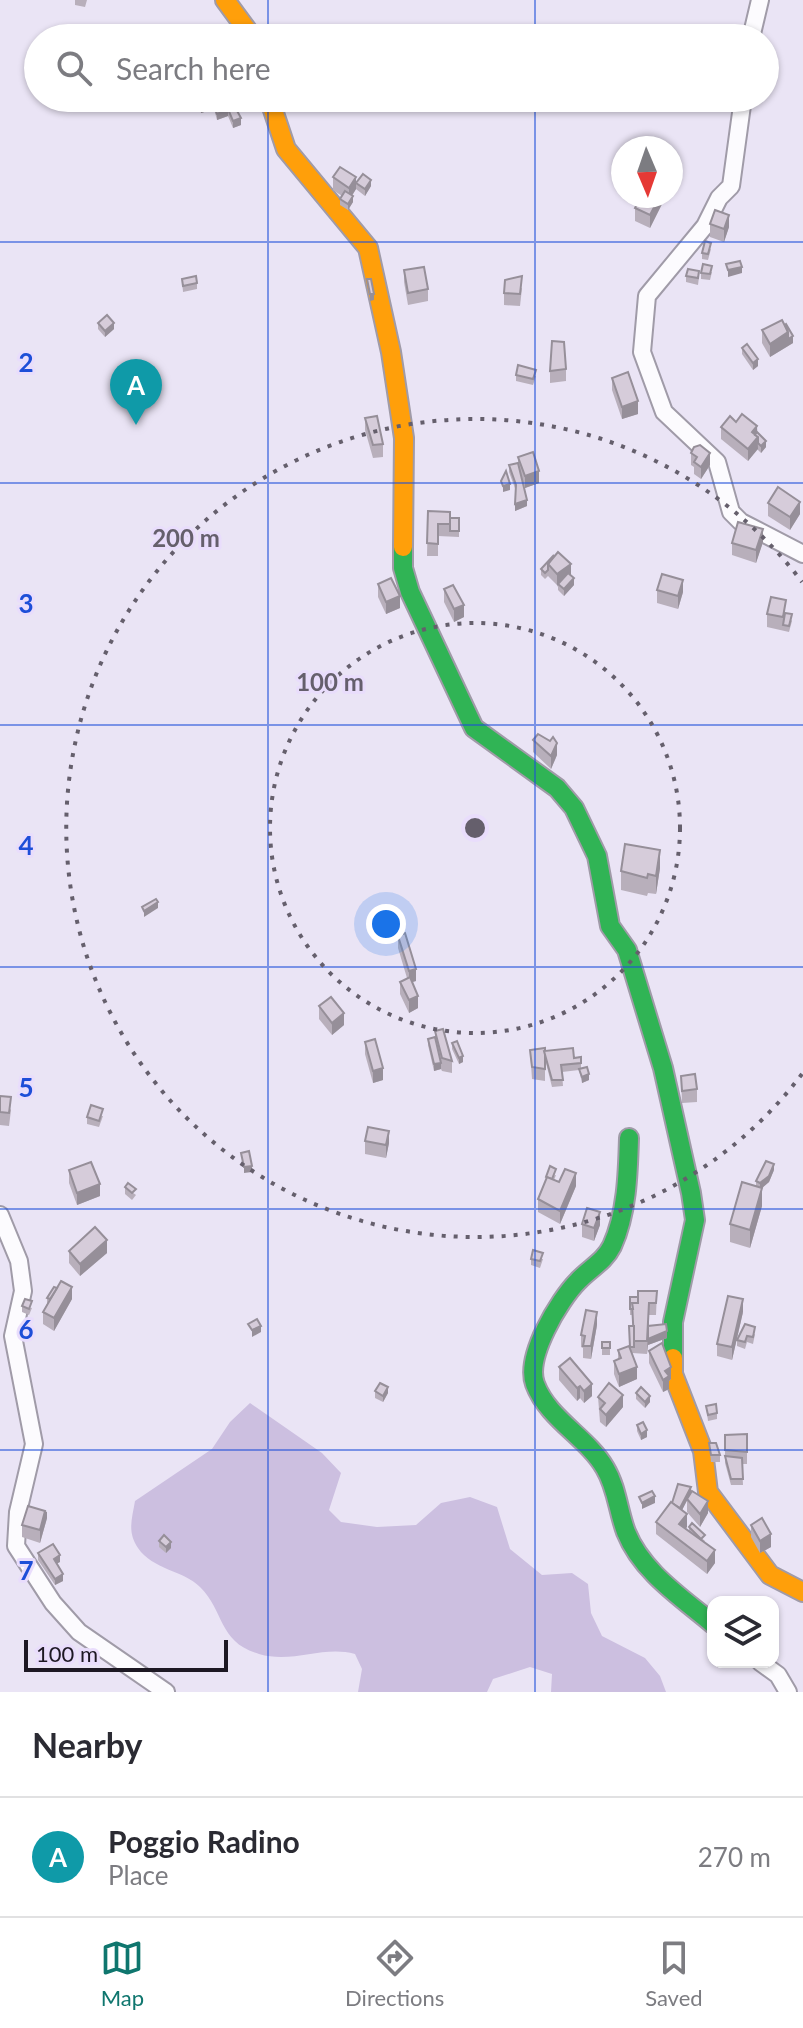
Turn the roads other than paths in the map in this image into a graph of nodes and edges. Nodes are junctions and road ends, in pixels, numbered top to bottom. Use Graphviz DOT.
graph roads {
  1 [pos="225,0"];
  2 [pos="760,0"];
  3 [pos="243,24"];
  4 [pos="754,24"];
  5 [pos="274,112"];
  6 [pos="741,112"];
  7 [pos="803,554"];
  8 [pos="629,1138"];
  9 [pos="0,1215"];
  10 [pos="803,1592"];
  11 [pos="707,1619"];
  12 [pos="768,1668"];
  13 [pos="166,1692"];
  14 [pos="788,1692"];
  1 -- 3 [label="street"];
  2 -- 4 [label="street"];
  5 -- 10 [label="street"];
  6 -- 7 [label="street"];
  8 -- 11 [label="street"];
  9 -- 13 [label="street"];
  12 -- 14 [label="street"];
}
